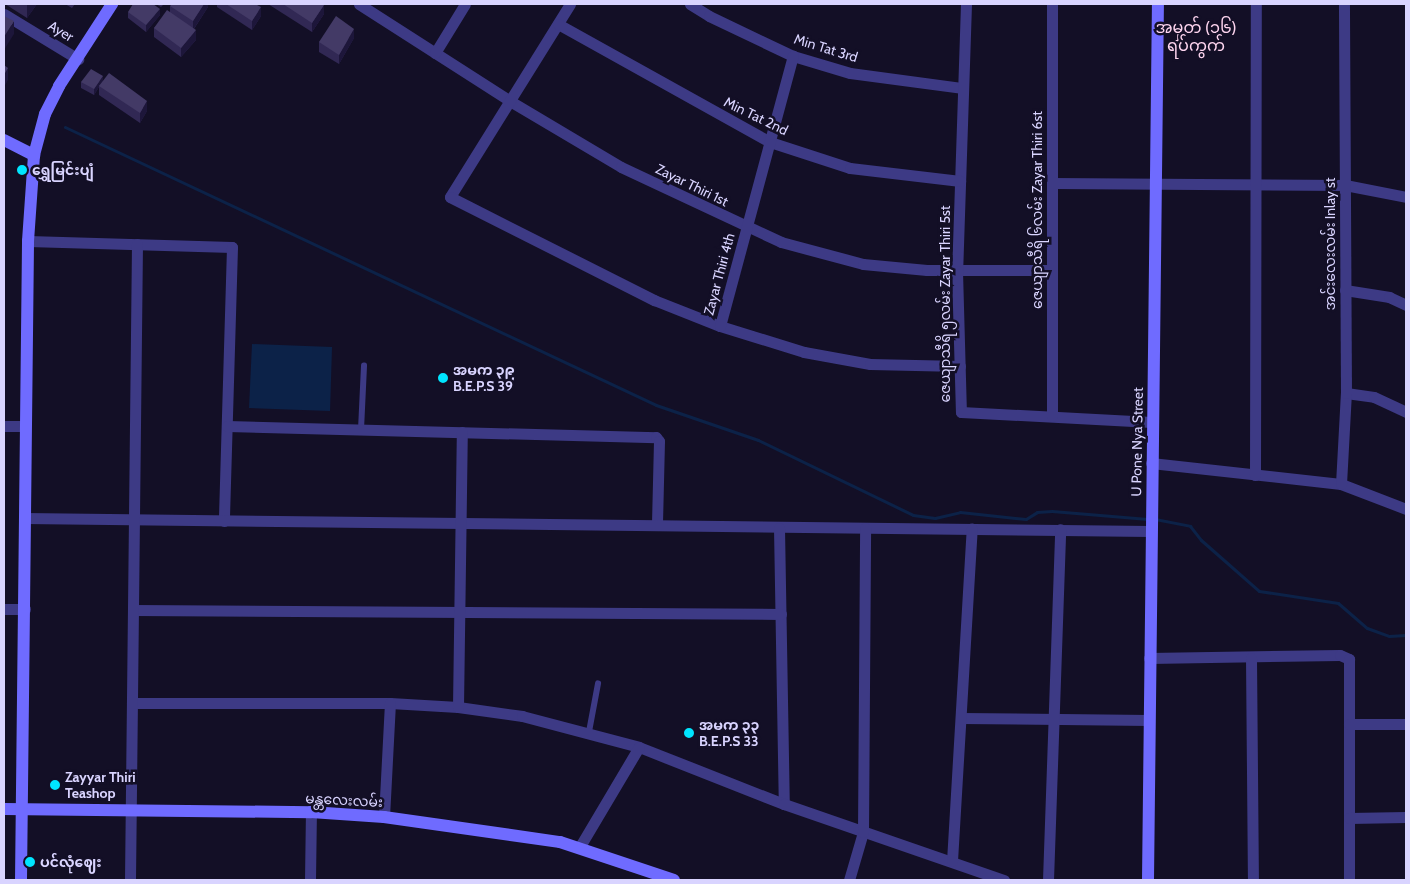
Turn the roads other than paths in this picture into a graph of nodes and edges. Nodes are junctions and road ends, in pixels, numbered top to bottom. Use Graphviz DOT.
graph roads {
  1 [pos="112,4"];
  2 [pos="361,4"];
  3 [pos="465,4"];
  4 [pos="570,4"];
  5 [pos="690,4"];
  6 [pos="966,4"];
  7 [pos="1052,4"];
  8 [pos="1158,4"];
  9 [pos="1256,4"];
  10 [pos="1344,4"];
  11 [pos="4,14"];
  12 [pos="558,24"];
  13 [pos="435,52"];
  14 [pos="793,56"];
  15 [pos="78,59"];
  16 [pos="963,88"];
  17 [pos="510,100"];
  18 [pos="4,140"];
  19 [pos="770,142"];
  20 [pos="34,155"];
  21 [pos="960,181"];
  22 [pos="1052,183"];
  23 [pos="1155,184"];
  24 [pos="1255,184"];
  25 [pos="1345,186"];
  26 [pos="1406,197"];
  27 [pos="747,227"];
  28 [pos="28,240"];
  29 [pos="137,244"];
  30 [pos="1052,270"];
  31 [pos="958,271"];
  32 [pos="1345,290"];
  33 [pos="1406,305"];
  34 [pos="720,326"];
  35 [pos="364,366"];
  36 [pos="960,366"];
  37 [pos="1346,393"];
  38 [pos="1406,412"];
  39 [pos="1052,416"];
  40 [pos="1152,422"];
  41 [pos="4,426"];
  42 [pos="25,426"];
  43 [pos="227,426"];
  44 [pos="361,430"];
  45 [pos="462,432"];
  46 [pos="1151,463"];
  47 [pos="1256,475"];
  48 [pos="1341,484"];
  49 [pos="1406,509"];
  50 [pos="24,518"];
  51 [pos="134,520"];
  52 [pos="224,520"];
  53 [pos="460,523"];
  54 [pos="657,526"];
  55 [pos="779,528"];
  56 [pos="865,528"];
  57 [pos="1060,529"];
  58 [pos="972,530"];
  59 [pos="1150,531"];
  60 [pos="4,609"];
  61 [pos="25,610"];
  62 [pos="132,610"];
  63 [pos="459,613"];
  64 [pos="781,614"];
  65 [pos="1149,658"];
  66 [pos="1251,658"];
  67 [pos="598,684"];
  68 [pos="132,703"];
  69 [pos="390,703"];
  70 [pos="458,707"];
  71 [pos="961,718"];
  72 [pos="1051,719"];
  73 [pos="1150,720"];
  74 [pos="1349,724"];
  75 [pos="1406,724"];
  76 [pos="589,732"];
  77 [pos="639,747"];
  78 [pos="784,804"];
  79 [pos="4,809"];
  80 [pos="22,810"];
  81 [pos="130,810"];
  82 [pos="311,812"];
  83 [pos="384,817"];
  84 [pos="1406,817"];
  85 [pos="1349,818"];
  86 [pos="863,832"];
  87 [pos="579,848"];
  88 [pos="952,861"];
  89 [pos="21,880"];
  90 [pos="130,880"];
  91 [pos="310,880"];
  92 [pos="674,880"];
  93 [pos="849,880"];
  94 [pos="1004,880"];
  95 [pos="1048,880"];
  96 [pos="1148,880"];
  97 [pos="1253,880"];
  98 [pos="1349,880"];
  1 -- 15 [label="street"];
  2 -- 13 [label="street, Zayar Thiri 1st"];
  3 -- 13 [label="street"];
  4 -- 12 [label="street"];
  5 -- 14 [label="street, Min Tat 3rd"];
  6 -- 16 [label="street, ဇေယျာသီရိ ၅လမ်း Zayar Thiri 5st"];
  7 -- 22 [label="street, ဇေယျာသီရိ ၆လမ်း Zayar Thiri 6st"];
  8 -- 23 [label="street, U Pone Nya Street"];
  9 -- 24 [label="street"];
  10 -- 25 [label="street, အင်းလေးလမ်း Inlay st"];
  11 -- 15 [label="street, Ayer"];
  12 -- 17 [label="street"];
  12 -- 19 [label="street, Min Tat 2nd"];
  13 -- 17 [label="street, Zayar Thiri 1st"];
  14 -- 16 [label="street, Min Tat 3rd"];
  14 -- 19 [label="street, Zayar Thiri 4th"];
  15 -- 20 [label="street"];
  16 -- 21 [label="street, ဇေယျာသီရိ ၅လမ်း Zayar Thiri 5st"];
  17 -- 27 [label="street, Zayar Thiri 1st"];
  17 -- 34 [label="street"];
  18 -- 20 [label="street"];
  19 -- 21 [label="street, Min Tat 2nd"];
  19 -- 27 [label="street, Zayar Thiri 4th"];
  20 -- 28 [label="street"];
  21 -- 31 [label="street, ဇေယျာသီရိ ၅လမ်း Zayar Thiri 5st"];
  22 -- 23 [label="street"];
  22 -- 30 [label="street, ဇေယျာသီရိ ၆လမ်း Zayar Thiri 6st"];
  23 -- 24 [label="street"];
  23 -- 40 [label="street, U Pone Nya Street"];
  24 -- 25 [label="street"];
  24 -- 47 [label="street"];
  25 -- 26 [label="street"];
  25 -- 32 [label="street, အင်းလေးလမ်း Inlay st"];
  27 -- 31 [label="street, Zayar Thiri 1st"];
  27 -- 34 [label="street, Zayar Thiri 4th"];
  28 -- 29 [label="street"];
  28 -- 42 [label="street"];
  29 -- 43 [label="street"];
  29 -- 51 [label="street"];
  30 -- 31 [label="street, Zayar Thiri 1st"];
  30 -- 39 [label="street, ဇေယျာသီရိ ၆လမ်း Zayar Thiri 6st"];
  31 -- 36 [label="street, ဇေယျာသီရိ ၅လမ်း Zayar Thiri 5st"];
  32 -- 33 [label="street"];
  32 -- 37 [label="street, အင်းလေးလမ်း Inlay st"];
  34 -- 36 [label="street"];
  35 -- 44 [label="lane"];
  36 -- 39 [label="street, ဇေယျာသီရိ ၅လမ်း Zayar Thiri 5st"];
  37 -- 38 [label="street"];
  37 -- 48 [label="street, အင်းလေးလမ်း Inlay st"];
  39 -- 40 [label="street, ဇေယျာသီရိ ၅လမ်း Zayar Thiri 5st"];
  40 -- 46 [label="street, U Pone Nya Street"];
  41 -- 42 [label="street"];
  42 -- 50 [label="street"];
  43 -- 44 [label="street"];
  43 -- 52 [label="street"];
  44 -- 45 [label="street"];
  45 -- 53 [label="street"];
  45 -- 54 [label="street"];
  46 -- 47 [label="street"];
  46 -- 59 [label="street, U Pone Nya Street"];
  47 -- 48 [label="street"];
  48 -- 49 [label="street"];
  50 -- 51 [label="street"];
  50 -- 61 [label="street"];
  51 -- 52 [label="street"];
  51 -- 62 [label="street"];
  52 -- 53 [label="street"];
  53 -- 54 [label="street"];
  53 -- 63 [label="street"];
  54 -- 55 [label="street"];
  55 -- 56 [label="street"];
  55 -- 64 [label="street"];
  56 -- 58 [label="street"];
  56 -- 86 [label="street"];
  57 -- 58 [label="street"];
  57 -- 59 [label="street"];
  57 -- 72 [label="street"];
  58 -- 71 [label="street"];
  59 -- 65 [label="street, U Pone Nya Street"];
  60 -- 61 [label="street"];
  61 -- 80 [label="street"];
  62 -- 63 [label="street"];
  62 -- 68 [label="street"];
  63 -- 64 [label="street"];
  63 -- 70 [label="street"];
  64 -- 78 [label="street"];
  65 -- 66 [label="street"];
  65 -- 73 [label="street, U Pone Nya Street"];
  66 -- 74 [label="street"];
  66 -- 97 [label="street"];
  67 -- 76 [label="lane"];
  68 -- 69 [label="street"];
  68 -- 81 [label="street"];
  69 -- 70 [label="street"];
  69 -- 83 [label="street"];
  70 -- 76 [label="street"];
  71 -- 72 [label="street"];
  71 -- 88 [label="street"];
  72 -- 73 [label="street"];
  72 -- 95 [label="street"];
  73 -- 96 [label="street, U Pone Nya Street"];
  74 -- 75 [label="street"];
  74 -- 85 [label="street"];
  76 -- 77 [label="street"];
  77 -- 78 [label="street"];
  77 -- 87 [label="street"];
  78 -- 86 [label="street"];
  79 -- 80 [label="street, မန္တလေးလမ်း"];
  80 -- 81 [label="street, မန္တလေးလမ်း"];
  80 -- 89 [label="street"];
  81 -- 82 [label="street, မန္တလေးလမ်း"];
  81 -- 90 [label="street"];
  82 -- 83 [label="street, မန္တလေးလမ်း"];
  82 -- 91 [label="street"];
  83 -- 87 [label="street, မန္တလေးလမ်း"];
  84 -- 85 [label="street"];
  85 -- 98 [label="street"];
  86 -- 88 [label="street"];
  86 -- 93 [label="street"];
  87 -- 92 [label="street, မန္တလေးလမ်း"];
  88 -- 94 [label="street"];
}
